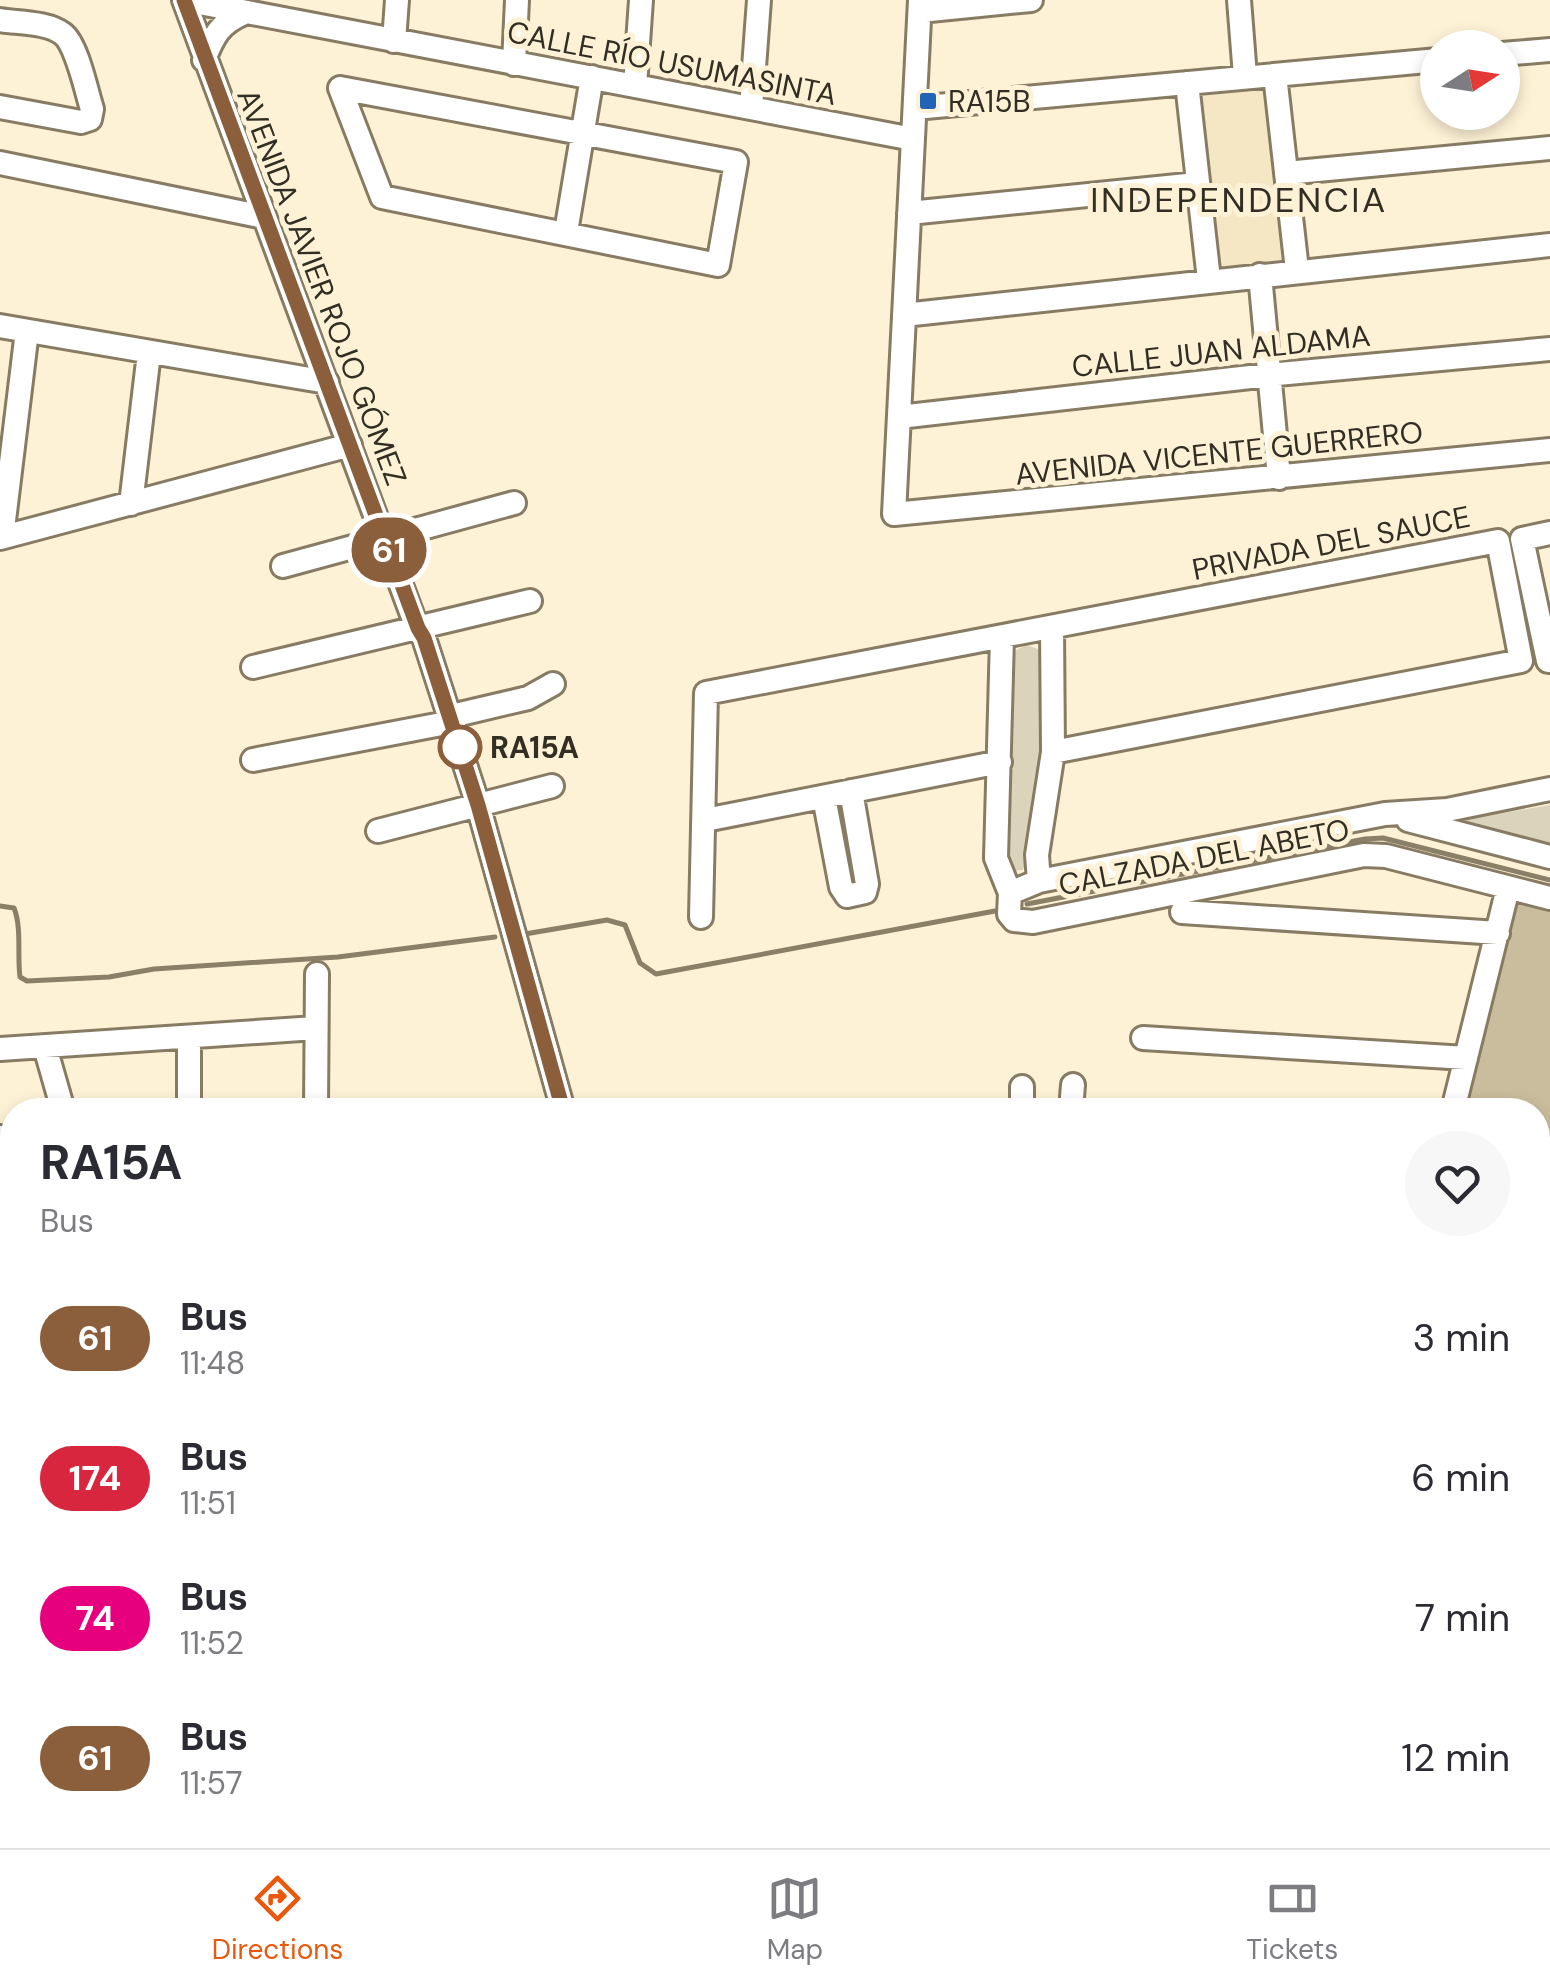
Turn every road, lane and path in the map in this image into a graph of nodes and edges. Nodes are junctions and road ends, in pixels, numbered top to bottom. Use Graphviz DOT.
graph roads {
  1 [pos="184,0"];
  2 [pos="397,0"];
  3 [pos="517,0"];
  4 [pos="641,0"];
  5 [pos="759,0"];
  6 [pos="1030,0"];
  7 [pos="1239,0"];
  8 [pos="920,6"];
  9 [pos="272,9"];
  10 [pos="244,13"];
  11 [pos="0,20"];
  12 [pos="394,40"];
  13 [pos="1550,50"];
  14 [pos="1520,52"];
  15 [pos="204,60"];
  16 [pos="1420,62"];
  17 [pos="514,64"];
  18 [pos="1275,74"];
  19 [pos="1245,76"];
  20 [pos="592,78"];
  21 [pos="1187,83"];
  22 [pos="635,86"];
  23 [pos="0,107"];
  24 [pos="751,108"];
  25 [pos="915,108"];
  26 [pos="582,134"];
  27 [pos="913,139"];
  28 [pos="1550,148"];
  29 [pos="0,163"];
  30 [pos="1286,172"];
  31 [pos="1197,184"];
  32 [pos="910,213"];
  33 [pos="264,218"];
  34 [pos="566,232"];
  35 [pos="1550,245"];
  36 [pos="1298,270"];
  37 [pos="1260,275"];
  38 [pos="1209,280"];
  39 [pos="904,315"];
  40 [pos="0,326"];
  41 [pos="27,331"];
  42 [pos="1550,349"];
  43 [pos="149,353"];
  44 [pos="1268,375"];
  45 [pos="326,382"];
  46 [pos="899,417"];
  47 [pos="350,445"];
  48 [pos="1550,450"];
  49 [pos="1279,478"];
  50 [pos="130,504"];
  51 [pos="514,504"];
  52 [pos="1550,533"];
  53 [pos="1,538"];
  54 [pos="384,539"];
  55 [pos="283,566"];
  56 [pos="530,600"];
  57 [pos="1052,627"];
  58 [pos="418,628"];
  59 [pos="1002,636"];
  60 [pos="1550,660"];
  61 [pos="253,667"];
  62 [pos="553,684"];
  63 [pos="452,722"];
  64 [pos="1053,752"];
  65 [pos="254,760"];
  66 [pos="1000,762"];
  67 [pos="552,786"];
  68 [pos="1550,789"];
  69 [pos="850,792"];
  70 [pos="824,797"];
  71 [pos="478,805"];
  72 [pos="1386,814"];
  73 [pos="705,820"];
  74 [pos="378,830"];
  75 [pos="1550,857"];
  76 [pos="1039,881"];
  77 [pos="1508,888"];
  78 [pos="1010,893"];
  79 [pos="1550,898"];
  80 [pos="1182,912"];
  81 [pos="702,916"];
  82 [pos="1498,933"];
  83 [pos="316,974"];
  84 [pos="316,1028"];
  85 [pos="188,1037"];
  86 [pos="1143,1038"];
  87 [pos="46,1047"];
  88 [pos="0,1049"];
  89 [pos="1466,1058"];
  90 [pos="1073,1086"];
  91 [pos="60,1098"];
  92 [pos="189,1098"];
  93 [pos="316,1098"];
  94 [pos="560,1098"];
  95 [pos="1072,1098"];
  96 [pos="1456,1098"];
  1 -- 10 [label="street, CALLE RÍO USUMASINTA"];
  1 -- 15 [label="street, AVENIDA JAVIER ROJO GÓMEZ"];
  2 -- 12 [label="street"];
  3 -- 17 [label="street"];
  4 -- 22 [label="street"];
  5 -- 24 [label="street"];
  6 -- 8 [label="street"];
  7 -- 19 [label="street"];
  8 -- 25 [label="street"];
  9 -- 10 [label="street, CALLE RÍO USUMASINTA"];
  9 -- 12 [label="street, CALLE RÍO USUMASINTA"];
  10 -- 15 [label="street"];
  11 -- 23 [label="street"];
  12 -- 17 [label="street, CALLE RÍO USUMASINTA"];
  13 -- 14 [label="street"];
  15 -- 33 [label="street, AVENIDA JAVIER ROJO GÓMEZ"];
  16 -- 18 [label="street"];
  17 -- 20 [label="street, CALLE RÍO USUMASINTA"];
  18 -- 19 [label="street"];
  18 -- 30 [label="street"];
  19 -- 21 [label="street"];
  20 -- 22 [label="street, CALLE RÍO USUMASINTA"];
  20 -- 26 [label="street"];
  21 -- 25 [label="street"];
  21 -- 31 [label="street"];
  22 -- 24 [label="street, CALLE RÍO USUMASINTA"];
  24 -- 27 [label="street, CALLE RÍO USUMASINTA"];
  25 -- 27 [label="street"];
  26 -- 34 [label="street"];
  26 -- 34 [label="street"];
  26 -- 34 [label="street"];
  27 -- 32 [label="street"];
  28 -- 30 [label="street"];
  29 -- 33 [label="street"];
  30 -- 36 [label="street"];
  31 -- 32 [label="street"];
  31 -- 38 [label="street"];
  32 -- 39 [label="street"];
  33 -- 45 [label="street, AVENIDA JAVIER ROJO GÓMEZ"];
  35 -- 36 [label="street"];
  36 -- 37 [label="street"];
  37 -- 38 [label="street"];
  37 -- 44 [label="street"];
  38 -- 39 [label="street"];
  39 -- 46 [label="street"];
  40 -- 41 [label="street"];
  41 -- 43 [label="street"];
  41 -- 53 [label="street"];
  42 -- 44 [label="street, CALLE JUAN ALDAMA"];
  43 -- 45 [label="street"];
  43 -- 50 [label="street"];
  44 -- 46 [label="street, CALLE JUAN ALDAMA"];
  44 -- 49 [label="street"];
  45 -- 47 [label="street, AVENIDA JAVIER ROJO GÓMEZ"];
  46 -- 49 [label="street, AVENIDA VICENTE GUERRERO"];
  47 -- 50 [label="street"];
  47 -- 54 [label="street, AVENIDA JAVIER ROJO GÓMEZ"];
  48 -- 49 [label="street, AVENIDA VICENTE GUERRERO"];
  50 -- 53 [label="street"];
  51 -- 54 [label="street"];
  52 -- 60 [label="street"];
  54 -- 55 [label="street"];
  54 -- 58 [label="street, AVENIDA JAVIER ROJO GÓMEZ"];
  56 -- 58 [label="street"];
  57 -- 59 [label="street, PRIVADA DEL SAUCE"];
  57 -- 64 [label="street"];
  57 -- 64 [label="street, PRIVADA DEL SAUCE"];
  58 -- 61 [label="street"];
  58 -- 63 [label="street, AVENIDA JAVIER ROJO GÓMEZ"];
  59 -- 66 [label="street"];
  59 -- 73 [label="street, PRIVADA DEL SAUCE"];
  62 -- 63 [label="street"];
  63 -- 65 [label="street"];
  63 -- 71 [label="street, AVENIDA JAVIER ROJO GÓMEZ"];
  64 -- 76 [label="street"];
  66 -- 69 [label="street"];
  66 -- 78 [label="street"];
  67 -- 71 [label="street"];
  68 -- 72 [label="street"];
  69 -- 70 [label="street"];
  69 -- 70 [label="street"];
  70 -- 73 [label="street"];
  71 -- 74 [label="street"];
  71 -- 94 [label="street, AVENIDA JAVIER ROJO GÓMEZ"];
  72 -- 75 [label="street, CALZADA DEL ABETO"];
  72 -- 76 [label="street"];
  73 -- 81 [label="street"];
  76 -- 78 [label="street"];
  77 -- 78 [label="street, CALZADA DEL ABETO"];
  77 -- 79 [label="street, CALZADA DEL ABETO"];
  77 -- 82 [label="street"];
  80 -- 82 [label="street"];
  82 -- 89 [label="street"];
  83 -- 84 [label="street"];
  84 -- 85 [label="street"];
  84 -- 93 [label="street"];
  85 -- 87 [label="street"];
  85 -- 92 [label="street"];
  86 -- 89 [label="street"];
  87 -- 88 [label="street"];
  87 -- 91 [label="street"];
  89 -- 96 [label="street"];
  90 -- 95 [label="street"];
}
